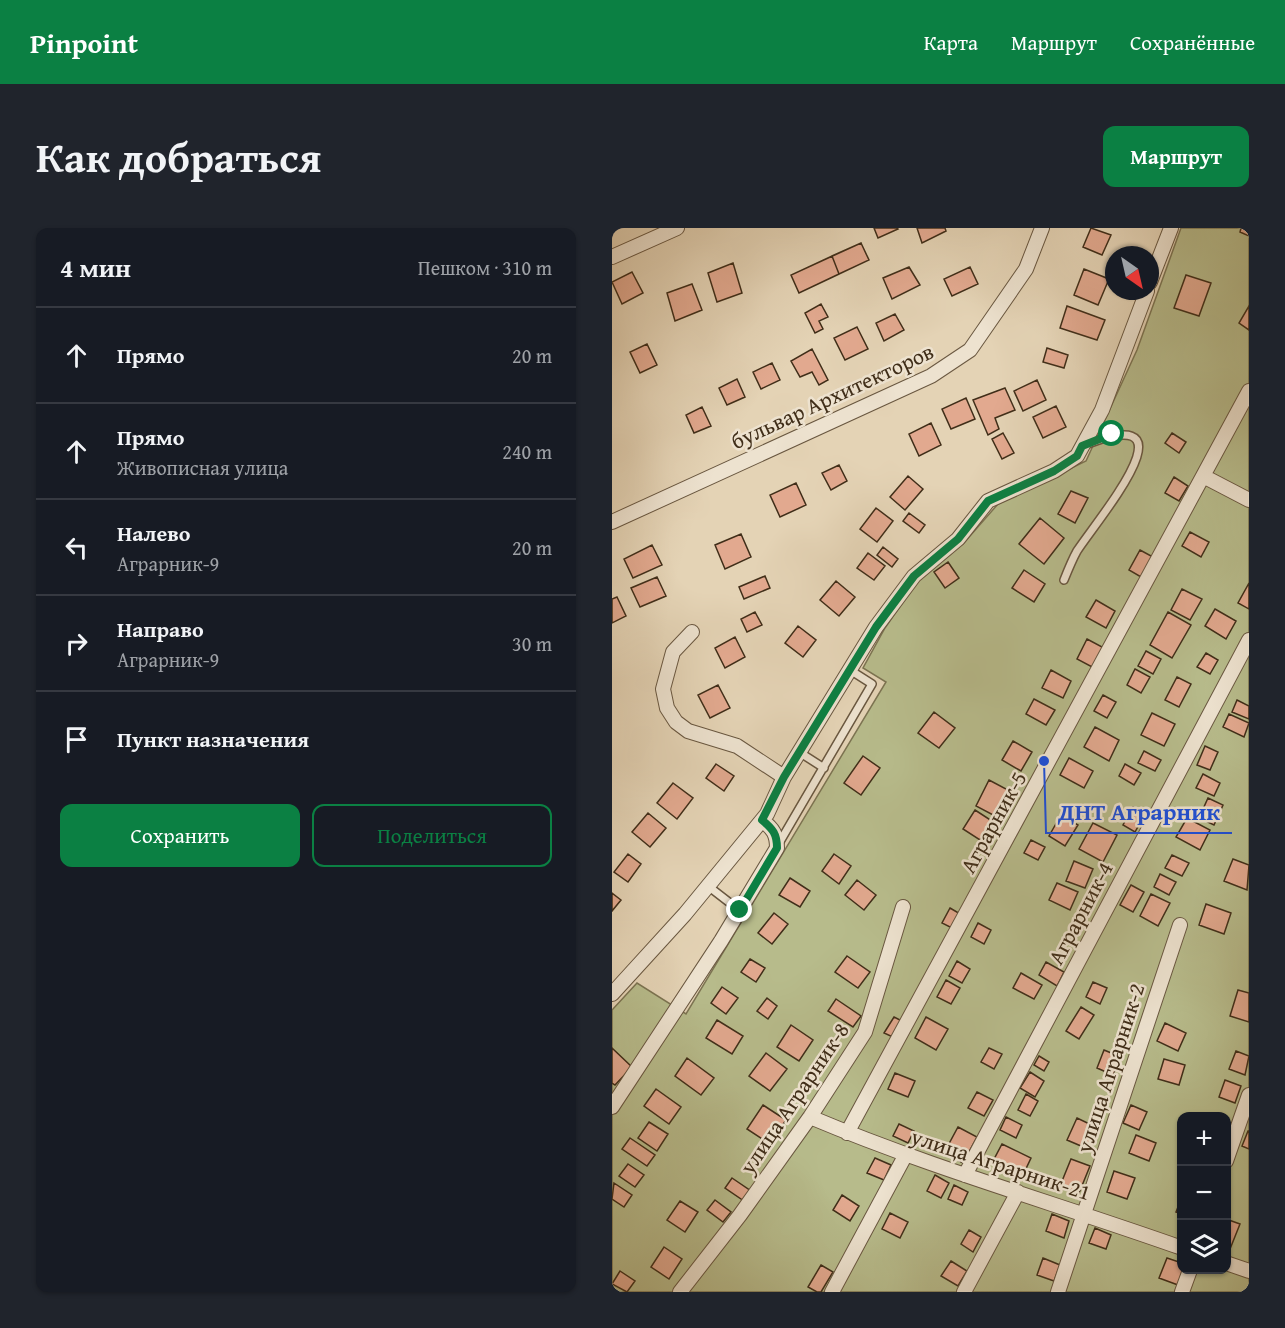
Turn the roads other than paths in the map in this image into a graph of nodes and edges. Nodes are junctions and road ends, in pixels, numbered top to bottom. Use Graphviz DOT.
graph roads {
  1 [pos="677,228"];
  2 [pos="1042,228"];
  3 [pos="1171,228"];
  4 [pos="612,257"];
  5 [pos="1159,259"];
  6 [pos="1144,300"];
  7 [pos="1249,391"];
  8 [pos="1082,446"];
  9 [pos="1208,479"];
  10 [pos="1249,500"];
  11 [pos="612,522"];
  12 [pos="1064,580"];
  13 [pos="692,632"];
  14 [pos="1249,640"];
  15 [pos="850,670"];
  16 [pos="799,752"];
  17 [pos="824,768"];
  18 [pos="784,777"];
  19 [pos="762,820"];
  20 [pos="777,848"];
  21 [pos="708,886"];
  22 [pos="903,907"];
  23 [pos="740,910"];
  24 [pos="1180,925"];
  25 [pos="612,994"];
  26 [pos="1249,1095"];
  27 [pos="612,1107"];
  28 [pos="810,1117"];
  29 [pos="848,1133"];
  30 [pos="1231,1149"];
  31 [pos="905,1156"];
  32 [pos="965,1175"];
  33 [pos="1017,1192"];
  34 [pos="1085,1213"];
  35 [pos="1177,1246"];
  36 [pos="1231,1264"];
  37 [pos="1249,1271"];
  38 [pos="1188,1274"];
  39 [pos="680,1292"];
  40 [pos="832,1292"];
  41 [pos="964,1292"];
  42 [pos="1058,1292"];
  43 [pos="1182,1292"];
  1 -- 4 [label="street"];
  2 -- 11 [label="street, бульвар Архитекторов"];
  3 -- 5 [label="street"];
  6 -- 8 [label="street"];
  7 -- 9 [label="street, Аграрник-5"];
  8 -- 12 [label="lane"];
  8 -- 15 [label="street"];
  9 -- 10 [label="street"];
  9 -- 29 [label="street, Аграрник-5"];
  13 -- 18 [label="street"];
  14 -- 32 [label="street, Аграрник-4"];
  15 -- 16 [label="street"];
  15 -- 17 [label="lane"];
  16 -- 17 [label="lane"];
  16 -- 18 [label="street"];
  17 -- 20 [label="lane"];
  18 -- 19 [label="street"];
  19 -- 20 [label="street"];
  19 -- 21 [label="street"];
  20 -- 23 [label="street"];
  21 -- 23 [label="lane"];
  21 -- 25 [label="street"];
  22 -- 28 [label="street, улица Аграрник-8"];
  23 -- 27 [label="street"];
  24 -- 34 [label="street, улица Аграрник-2"];
  26 -- 30 [label="street"];
  28 -- 29 [label="street, улица Аграрник-21"];
  28 -- 39 [label="street, улица Аграрник-8"];
  29 -- 31 [label="street, улица Аграрник-21"];
  31 -- 32 [label="street, улица Аграрник-21"];
  31 -- 40 [label="street"];
  32 -- 33 [label="street, улица Аграрник-21"];
  33 -- 34 [label="street, улица Аграрник-21"];
  33 -- 41 [label="street"];
  34 -- 35 [label="street, улица Аграрник-21"];
  34 -- 42 [label="street, улица Аграрник-2"];
  36 -- 37 [label="street"];
  38 -- 43 [label="street"];
}
